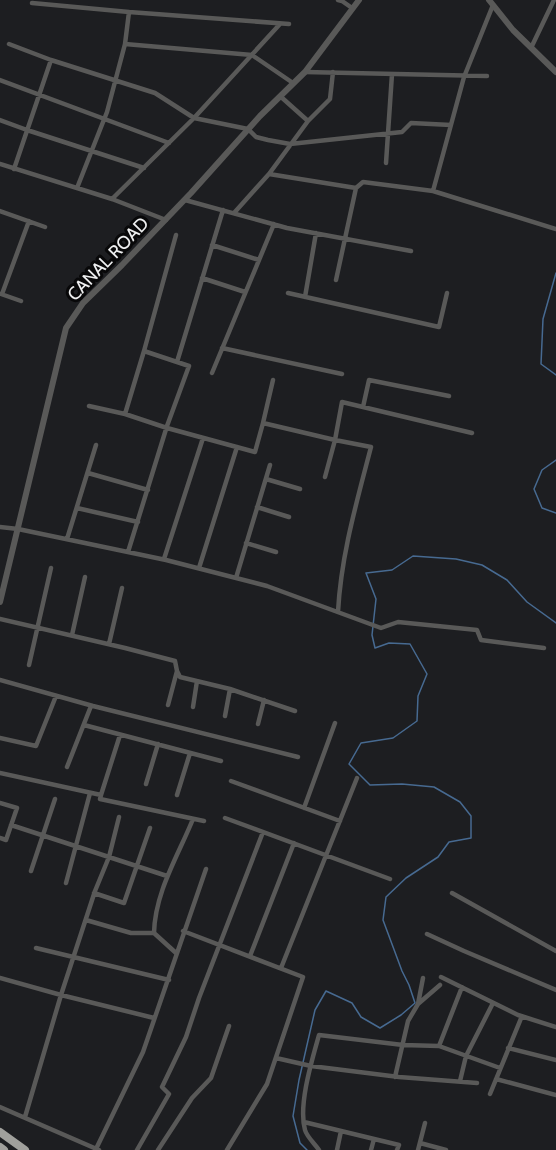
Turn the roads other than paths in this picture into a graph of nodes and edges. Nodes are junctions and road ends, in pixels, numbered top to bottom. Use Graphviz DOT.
graph roads {
  1 [pos="338,0"];
  2 [pos="359,0"];
  3 [pos="554,0"];
  4 [pos="491,2"];
  5 [pos="32,3"];
  6 [pos="352,8"];
  7 [pos="129,12"];
  8 [pos="280,24"];
  9 [pos="289,24"];
  10 [pos="9,44"];
  11 [pos="125,44"];
  12 [pos="531,48"];
  13 [pos="252,55"];
  14 [pos="51,60"];
  15 [pos="305,72"];
  16 [pos="333,72"];
  17 [pos="556,72"];
  18 [pos="392,74"];
  19 [pos="465,75"];
  20 [pos="487,76"];
  21 [pos="0,80"];
  22 [pos="115,80"];
  23 [pos="293,83"];
  24 [pos="39,94"];
  25 [pos="280,96"];
  26 [pos="194,118"];
  27 [pos="104,119"];
  28 [pos="0,120"];
  29 [pos="308,121"];
  30 [pos="451,125"];
  31 [pos="248,129"];
  32 [pos="27,130"];
  33 [pos="388,134"];
  34 [pos="169,143"];
  35 [pos="291,144"];
  36 [pos="91,152"];
  37 [pos="386,163"];
  38 [pos="0,164"];
  39 [pos="144,168"];
  40 [pos="14,169"];
  41 [pos="269,174"];
  42 [pos="77,188"];
  43 [pos="356,188"];
  44 [pos="433,191"];
  45 [pos="112,199"];
  46 [pos="185,200"];
  47 [pos="223,210"];
  48 [pos="0,212"];
  49 [pos="234,213"];
  50 [pos="166,220"];
  51 [pos="28,221"];
  52 [pos="274,224"];
  53 [pos="45,227"];
  54 [pos="556,229"];
  55 [pos="316,233"];
  56 [pos="176,235"];
  57 [pos="345,239"];
  58 [pos="212,245"];
  59 [pos="411,252"];
  60 [pos="259,260"];
  61 [pos="202,278"];
  62 [pos="336,280"];
  63 [pos="245,292"];
  64 [pos="288,293"];
  65 [pos="447,293"];
  66 [pos="1,294"];
  67 [pos="305,297"];
  68 [pos="21,301"];
  69 [pos="222,348"];
  70 [pos="144,351"];
  71 [pos="177,362"];
  72 [pos="212,373"];
  73 [pos="342,374"];
  74 [pos="273,380"];
  75 [pos="449,396"];
  76 [pos="89,406"];
  77 [pos="363,407"];
  78 [pos="125,414"];
  79 [pos="263,423"];
  80 [pos="167,428"];
  81 [pos="472,433"];
  82 [pos="203,438"];
  83 [pos="334,440"];
  84 [pos="96,446"];
  85 [pos="237,447"];
  86 [pos="270,465"];
  87 [pos="88,473"];
  88 [pos="325,477"];
  89 [pos="266,478"];
  90 [pos="300,489"];
  91 [pos="148,490"];
  92 [pos="257,507"];
  93 [pos="77,508"];
  94 [pos="289,517"];
  95 [pos="138,522"];
  96 [pos="0,527"];
  97 [pos="18,529"];
  98 [pos="67,539"];
  99 [pos="246,543"];
  100 [pos="128,552"];
  101 [pos="276,552"];
  102 [pos="164,559"];
  103 [pos="51,568"];
  104 [pos="199,568"];
  105 [pos="85,577"];
  106 [pos="236,578"];
  107 [pos="122,588"];
  108 [pos="0,602"];
  109 [pos="338,612"];
  110 [pos="0,619"];
  111 [pos="38,628"];
  112 [pos="72,635"];
  113 [pos="109,644"];
  114 [pos="544,648"];
  115 [pos="29,665"];
  116 [pos="177,671"];
  117 [pos="0,680"];
  118 [pos="197,681"];
  119 [pos="230,689"];
  120 [pos="56,696"];
  121 [pos="264,700"];
  122 [pos="168,705"];
  123 [pos="92,706"];
  124 [pos="193,708"];
  125 [pos="295,711"];
  126 [pos="225,716"];
  127 [pos="334,723"];
  128 [pos="258,724"];
  129 [pos="84,725"];
  130 [pos="120,735"];
  131 [pos="0,738"];
  132 [pos="158,744"];
  133 [pos="189,753"];
  134 [pos="298,757"];
  135 [pos="221,761"];
  136 [pos="67,767"];
  137 [pos="0,773"];
  138 [pos="357,778"];
  139 [pos="231,781"];
  140 [pos="146,784"];
  141 [pos="90,792"];
  142 [pos="101,795"];
  143 [pos="177,795"];
  144 [pos="55,799"];
  145 [pos="0,803"];
  146 [pos="304,808"];
  147 [pos="119,817"];
  148 [pos="225,818"];
  149 [pos="192,819"];
  150 [pos="204,821"];
  151 [pos="340,821"];
  152 [pos="11,825"];
  153 [pos="150,828"];
  154 [pos="263,832"];
  155 [pos="43,836"];
  156 [pos="0,838"];
  157 [pos="294,843"];
  158 [pos="75,846"];
  159 [pos="326,855"];
  160 [pos="109,857"];
  161 [pos="138,866"];
  162 [pos="206,869"];
  163 [pos="31,872"];
  164 [pos="167,876"];
  165 [pos="390,879"];
  166 [pos="66,883"];
  167 [pos="94,893"];
  168 [pos="452,893"];
  169 [pos="86,920"];
  170 [pos="183,931"];
  171 [pos="154,933"];
  172 [pos="427,934"];
  173 [pos="220,945"];
  174 [pos="36,948"];
  175 [pos="556,951"];
  176 [pos="176,953"];
  177 [pos="250,956"];
  178 [pos="74,957"];
  179 [pos="280,968"];
  180 [pos="441,977"];
  181 [pos="0,978"];
  182 [pos="423,978"];
  183 [pos="168,980"];
  184 [pos="440,985"];
  185 [pos="462,987"];
  186 [pos="556,990"];
  187 [pos="61,995"];
  188 [pos="493,1003"];
  189 [pos="418,1004"];
  190 [pos="522,1016"];
  191 [pos="154,1018"];
  192 [pos="229,1026"];
  193 [pos="556,1027"];
  194 [pos="402,1045"];
  195 [pos="439,1046"];
  196 [pos="508,1048"];
  197 [pos="466,1056"];
  198 [pos="276,1058"];
  199 [pos="556,1060"];
  200 [pos="310,1066"];
  201 [pos="500,1068"];
  202 [pos="395,1077"];
  203 [pos="496,1079"];
  204 [pos="460,1081"];
  205 [pos="477,1083"];
  206 [pos="490,1094"];
  207 [pos="556,1095"];
  208 [pos="0,1107"];
  209 [pos="25,1117"];
  210 [pos="304,1122"];
  211 [pos="425,1123"];
  212 [pos="341,1131"];
  213 [pos="0,1132"];
  214 [pos="374,1139"];
  215 [pos="420,1143"];
  216 [pos="0,1147"];
  217 [pos="4,1150"];
  218 [pos="25,1150"];
  219 [pos="98,1150"];
  220 [pos="137,1150"];
  221 [pos="158,1150"];
  222 [pos="227,1150"];
  223 [pos="319,1150"];
  224 [pos="337,1150"];
  225 [pos="371,1150"];
  226 [pos="397,1150"];
  227 [pos="418,1150"];
  228 [pos="446,1150"];
  1 -- 6 [label="street"];
  2 -- 6 [label="street, CANAL ROAD"];
  3 -- 12 [label="street"];
  4 -- 12 [label="street"];
  4 -- 19 [label="street"];
  5 -- 7 [label="street"];
  6 -- 15 [label="street, CANAL ROAD"];
  7 -- 8 [label="street"];
  7 -- 11 [label="street"];
  8 -- 9 [label="street"];
  8 -- 13 [label="street"];
  10 -- 14 [label="street"];
  11 -- 13 [label="street"];
  11 -- 22 [label="street"];
  12 -- 17 [label="street"];
  13 -- 23 [label="street"];
  13 -- 26 [label="street"];
  14 -- 22 [label="street"];
  14 -- 24 [label="street"];
  15 -- 16 [label="street"];
  15 -- 23 [label="street, CANAL ROAD"];
  16 -- 18 [label="street"];
  16 -- 29 [label="street"];
  18 -- 19 [label="street"];
  18 -- 33 [label="street"];
  19 -- 20 [label="street"];
  19 -- 30 [label="street"];
  21 -- 24 [label="street"];
  22 -- 26 [label="street"];
  22 -- 27 [label="street"];
  23 -- 25 [label="street, CANAL ROAD"];
  24 -- 27 [label="street"];
  24 -- 32 [label="street"];
  25 -- 29 [label="street"];
  25 -- 31 [label="street, CANAL ROAD"];
  26 -- 31 [label="street"];
  26 -- 34 [label="street"];
  27 -- 34 [label="street"];
  27 -- 36 [label="street"];
  28 -- 32 [label="street"];
  29 -- 35 [label="street"];
  30 -- 33 [label="street"];
  30 -- 44 [label="street"];
  31 -- 35 [label="street"];
  31 -- 46 [label="street, CANAL ROAD"];
  32 -- 36 [label="street"];
  32 -- 40 [label="street"];
  33 -- 35 [label="street"];
  33 -- 37 [label="street"];
  34 -- 39 [label="street"];
  35 -- 41 [label="street"];
  36 -- 39 [label="street"];
  36 -- 42 [label="street"];
  38 -- 40 [label="street"];
  39 -- 45 [label="street"];
  40 -- 42 [label="street"];
  41 -- 43 [label="street"];
  41 -- 49 [label="street"];
  42 -- 45 [label="street"];
  43 -- 44 [label="street"];
  43 -- 57 [label="street"];
  44 -- 54 [label="street"];
  45 -- 50 [label="street"];
  46 -- 47 [label="street"];
  46 -- 50 [label="street, CANAL ROAD"];
  47 -- 49 [label="street"];
  47 -- 58 [label="street"];
  48 -- 51 [label="street"];
  49 -- 52 [label="street"];
  50 -- 97 [label="street, CANAL ROAD"];
  51 -- 53 [label="street"];
  51 -- 66 [label="street"];
  52 -- 55 [label="street"];
  52 -- 60 [label="street"];
  55 -- 57 [label="street"];
  55 -- 67 [label="street"];
  56 -- 70 [label="street"];
  57 -- 59 [label="street"];
  57 -- 62 [label="street"];
  58 -- 60 [label="street"];
  58 -- 61 [label="street"];
  60 -- 63 [label="street"];
  61 -- 63 [label="street"];
  61 -- 71 [label="street"];
  63 -- 69 [label="street"];
  64 -- 67 [label="street"];
  65 -- 67 [label="street"];
  66 -- 68 [label="street"];
  69 -- 72 [label="street"];
  69 -- 73 [label="street"];
  70 -- 71 [label="street"];
  70 -- 78 [label="street"];
  71 -- 80 [label="street"];
  74 -- 79 [label="street"];
  75 -- 77 [label="street"];
  76 -- 78 [label="street"];
  77 -- 81 [label="street"];
  77 -- 83 [label="street"];
  78 -- 80 [label="street"];
  79 -- 83 [label="street"];
  79 -- 85 [label="street"];
  80 -- 82 [label="street"];
  80 -- 91 [label="street"];
  82 -- 85 [label="street"];
  82 -- 102 [label="street"];
  83 -- 88 [label="street"];
  83 -- 109 [label="street"];
  84 -- 87 [label="street"];
  85 -- 104 [label="street"];
  86 -- 89 [label="street"];
  87 -- 91 [label="street"];
  87 -- 93 [label="street"];
  89 -- 90 [label="street"];
  89 -- 92 [label="street"];
  91 -- 95 [label="street"];
  92 -- 94 [label="street"];
  92 -- 99 [label="street"];
  93 -- 95 [label="street"];
  93 -- 98 [label="street"];
  95 -- 100 [label="street"];
  96 -- 97 [label="street"];
  97 -- 98 [label="street"];
  97 -- 108 [label="street, CANAL ROAD"];
  98 -- 100 [label="street"];
  99 -- 101 [label="street"];
  99 -- 106 [label="street"];
  100 -- 102 [label="street"];
  102 -- 104 [label="street"];
  103 -- 111 [label="street"];
  104 -- 106 [label="street"];
  105 -- 112 [label="street"];
  106 -- 109 [label="street"];
  107 -- 113 [label="street"];
  109 -- 114 [label="street"];
  110 -- 111 [label="street"];
  111 -- 112 [label="street"];
  111 -- 115 [label="street"];
  112 -- 113 [label="street"];
  113 -- 116 [label="street"];
  116 -- 118 [label="street"];
  116 -- 122 [label="street"];
  117 -- 120 [label="street"];
  118 -- 119 [label="street"];
  118 -- 124 [label="street"];
  119 -- 121 [label="street"];
  119 -- 126 [label="street"];
  120 -- 123 [label="street"];
  120 -- 131 [label="street"];
  121 -- 125 [label="street"];
  121 -- 128 [label="street"];
  123 -- 129 [label="street"];
  123 -- 134 [label="street"];
  127 -- 146 [label="street"];
  129 -- 130 [label="street"];
  129 -- 136 [label="street"];
  130 -- 132 [label="street"];
  130 -- 142 [label="street"];
  132 -- 133 [label="street"];
  132 -- 140 [label="street"];
  133 -- 135 [label="street"];
  133 -- 143 [label="street"];
  137 -- 141 [label="street"];
  138 -- 151 [label="street"];
  139 -- 146 [label="street"];
  141 -- 142 [label="street"];
  141 -- 158 [label="street"];
  142 -- 149 [label="street"];
  144 -- 155 [label="street"];
  145 -- 152 [label="street"];
  146 -- 151 [label="street"];
  147 -- 160 [label="street"];
  148 -- 154 [label="street"];
  149 -- 150 [label="street"];
  149 -- 164 [label="street"];
  151 -- 159 [label="street"];
  152 -- 155 [label="street"];
  152 -- 156 [label="street"];
  153 -- 161 [label="street"];
  154 -- 157 [label="street"];
  154 -- 173 [label="street"];
  155 -- 158 [label="street"];
  155 -- 163 [label="street"];
  157 -- 159 [label="street"];
  157 -- 177 [label="street"];
  158 -- 160 [label="street"];
  158 -- 166 [label="street"];
  159 -- 165 [label="street"];
  159 -- 179 [label="street"];
  160 -- 161 [label="street"];
  160 -- 167 [label="street"];
  161 -- 164 [label="street"];
  161 -- 167 [label="street"];
  162 -- 170 [label="street"];
  164 -- 171 [label="street"];
  167 -- 169 [label="street"];
  168 -- 175 [label="street"];
  169 -- 171 [label="street"];
  169 -- 178 [label="street"];
  170 -- 173 [label="street"];
  170 -- 176 [label="street"];
  171 -- 176 [label="street"];
  172 -- 186 [label="street"];
  173 -- 177 [label="street"];
  173 -- 220 [label="street"];
  174 -- 178 [label="street"];
  176 -- 183 [label="street"];
  177 -- 179 [label="street"];
  178 -- 183 [label="street"];
  178 -- 187 [label="street"];
  179 -- 198 [label="street"];
  180 -- 185 [label="street"];
  181 -- 187 [label="street"];
  182 -- 189 [label="street"];
  183 -- 191 [label="street"];
  184 -- 189 [label="street"];
  185 -- 188 [label="street"];
  185 -- 195 [label="street"];
  187 -- 191 [label="street"];
  187 -- 209 [label="street"];
  188 -- 190 [label="street"];
  188 -- 197 [label="street"];
  189 -- 194 [label="street"];
  190 -- 193 [label="street"];
  190 -- 196 [label="street"];
  191 -- 219 [label="street"];
  192 -- 221 [label="street"];
  194 -- 195 [label="street"];
  194 -- 200 [label="street"];
  194 -- 202 [label="street"];
  195 -- 197 [label="street"];
  196 -- 199 [label="street"];
  196 -- 201 [label="street"];
  197 -- 201 [label="street"];
  197 -- 204 [label="street"];
  198 -- 200 [label="street"];
  198 -- 222 [label="street"];
  200 -- 202 [label="street"];
  200 -- 210 [label="street"];
  201 -- 203 [label="street"];
  202 -- 204 [label="street"];
  203 -- 206 [label="street"];
  203 -- 207 [label="street"];
  204 -- 205 [label="street"];
  208 -- 209 [label="street"];
  209 -- 219 [label="street"];
  210 -- 212 [label="street"];
  210 -- 223 [label="street"];
  211 -- 215 [label="street"];
  212 -- 214 [label="street"];
  212 -- 224 [label="street"];
  213 -- 218 [label="highway"];
  214 -- 225 [label="street"];
  214 -- 226 [label="street"];
  215 -- 227 [label="street"];
  215 -- 228 [label="street"];
  216 -- 217 [label="highway"];
}
